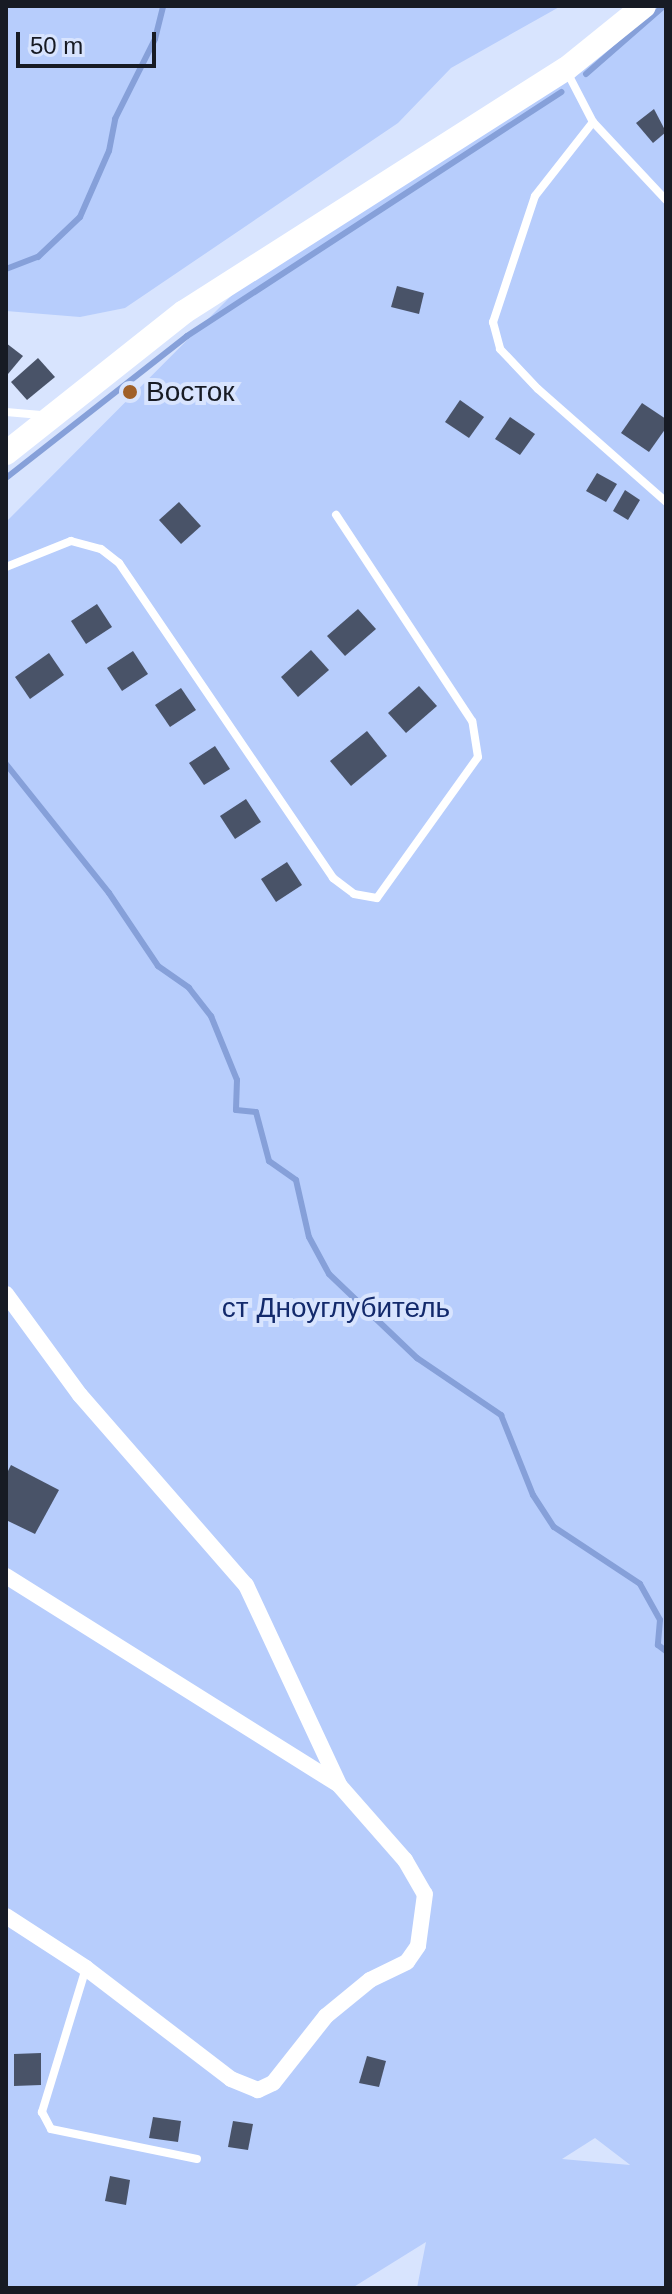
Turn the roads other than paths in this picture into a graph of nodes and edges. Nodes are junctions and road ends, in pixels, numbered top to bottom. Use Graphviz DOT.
graph roads {
  1 [pos="644,6"];
  2 [pos="566,69"];
  3 [pos="593,122"];
  4 [pos="666,200"];
  5 [pos="6,412"];
  6 [pos="52,416"];
  7 [pos="6,453"];
  8 [pos="666,502"];
  9 [pos="336,515"];
  10 [pos="6,567"];
  11 [pos="6,1294"];
  12 [pos="6,1576"];
  13 [pos="339,1785"];
  14 [pos="6,1916"];
  15 [pos="86,1968"];
  16 [pos="197,2159"];
  1 -- 2 [label="street"];
  2 -- 3 [label="lane"];
  2 -- 6 [label="street"];
  3 -- 4 [label="lane"];
  3 -- 8 [label="lane"];
  5 -- 6 [label="lane"];
  6 -- 7 [label="street"];
  9 -- 10 [label="lane"];
  11 -- 13 [label="street"];
  12 -- 13 [label="street"];
  13 -- 15 [label="street"];
  14 -- 15 [label="street"];
  15 -- 16 [label="lane"];
}
